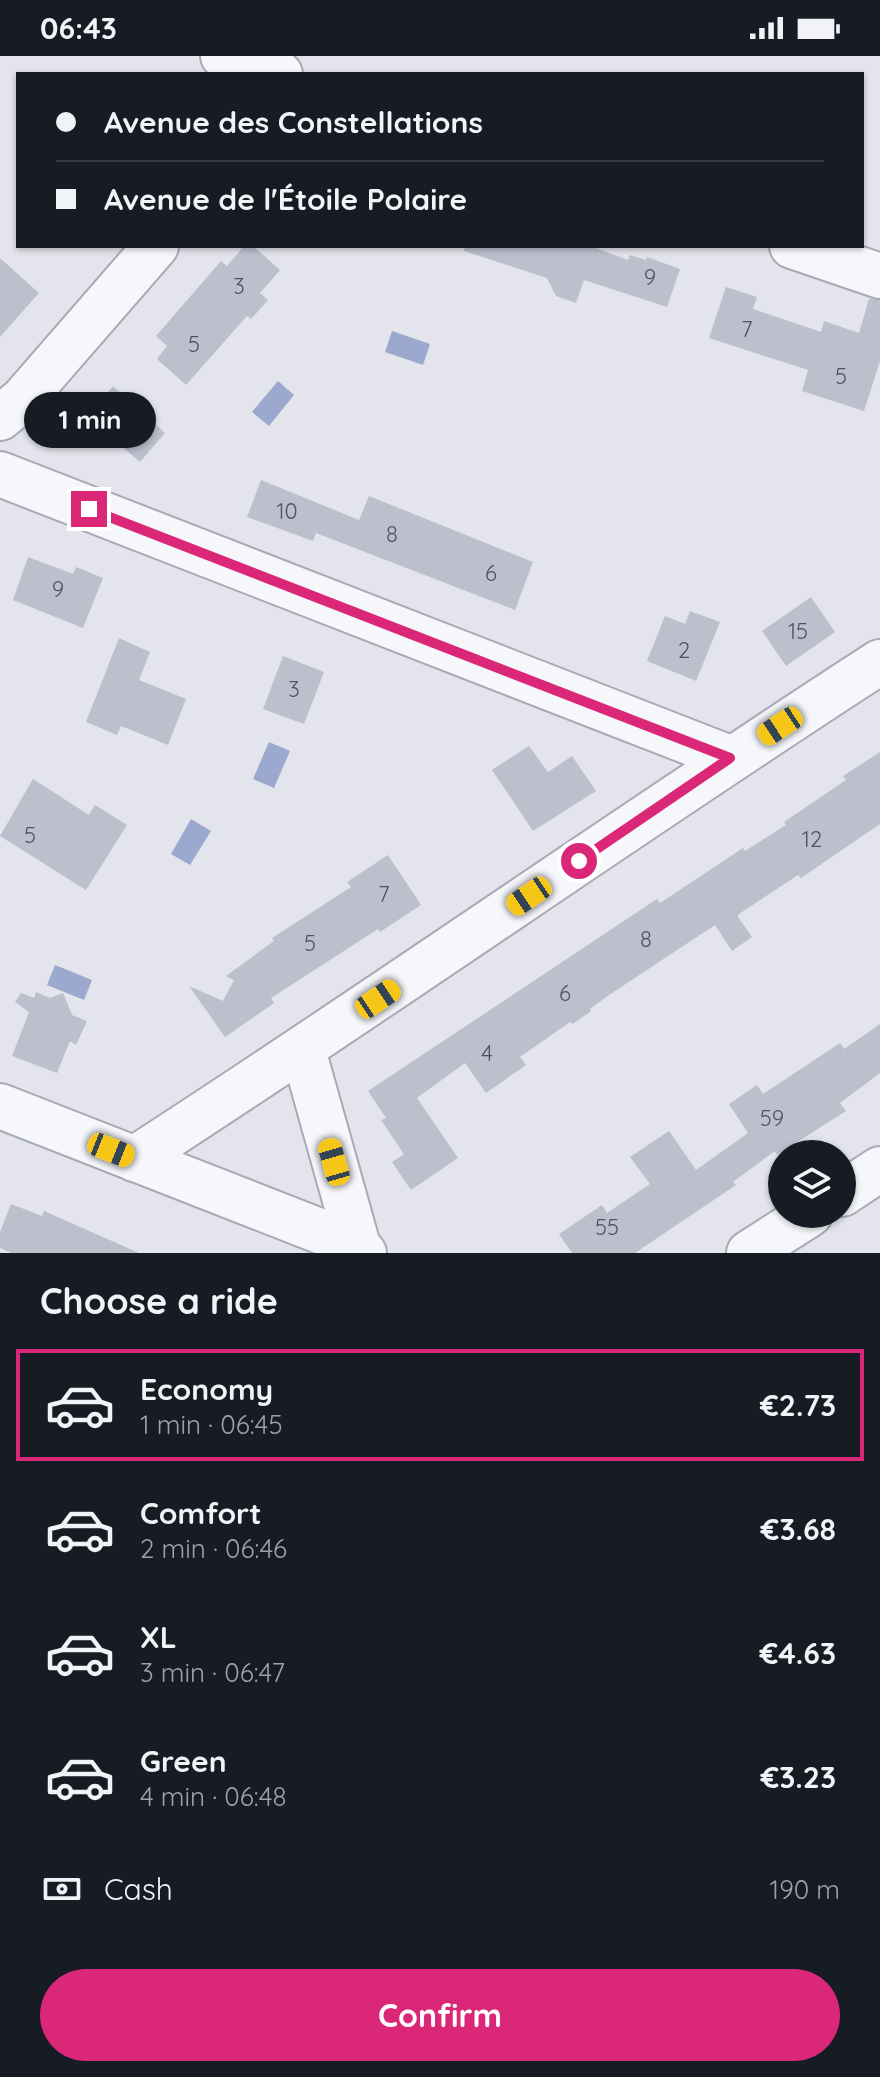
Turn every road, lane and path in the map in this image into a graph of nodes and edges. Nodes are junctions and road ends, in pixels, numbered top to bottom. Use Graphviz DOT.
graph roads {
  1 [pos="223,56"];
  2 [pos="274,72"];
  3 [pos="154,248"];
  4 [pos="798,248"];
  5 [pos="880,276"];
  6 [pos="0,418"];
  7 [pos="0,474"];
  8 [pos="880,662"];
  9 [pos="730,758"];
  10 [pos="303,1050"];
  11 [pos="0,1106"];
  12 [pos="134,1159"];
  13 [pos="788,1228"];
  14 [pos="361,1250"];
  15 [pos="749,1253"];
  1 -- 2 [label="street"];
  3 -- 6 [label="street"];
  4 -- 5 [label="street"];
  7 -- 9 [label="street"];
  8 -- 9 [label="street"];
  9 -- 10 [label="street"];
  10 -- 12 [label="street"];
  10 -- 14 [label="street"];
  11 -- 12 [label="street"];
  12 -- 14 [label="street"];
  13 -- 15 [label="street"];
}
